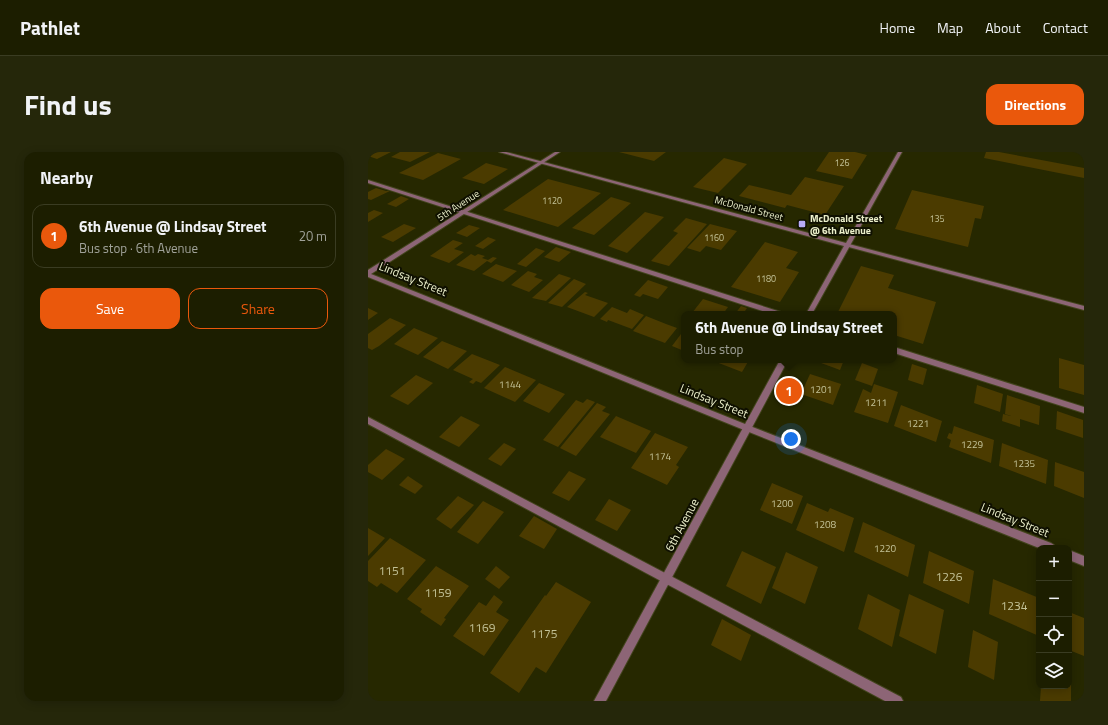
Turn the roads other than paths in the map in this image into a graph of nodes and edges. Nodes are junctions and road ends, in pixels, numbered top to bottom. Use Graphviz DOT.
graph roads {
  1 [pos="501,152"];
  2 [pos="558,152"];
  3 [pos="900,152"];
  4 [pos="541,163"];
  5 [pos="368,180"];
  6 [pos="464,212"];
  7 [pos="847,245"];
  8 [pos="368,274"];
  9 [pos="1084,308"];
  10 [pos="770,311"];
  11 [pos="811,311"];
  12 [pos="897,351"];
  13 [pos="782,363"];
  14 [pos="1084,410"];
  15 [pos="368,420"];
  16 [pos="747,428"];
  17 [pos="1043,545"];
  18 [pos="1072,556"];
  19 [pos="1084,561"];
  20 [pos="666,578"];
  21 [pos="600,701"];
  22 [pos="897,701"];
  1 -- 4 [label="street, McDonald Street"];
  2 -- 4 [label="street, 5th Avenue"];
  3 -- 7 [label="street"];
  4 -- 6 [label="street, 5th Avenue"];
  4 -- 7 [label="street, McDonald Street"];
  5 -- 6 [label="street"];
  6 -- 8 [label="street, 5th Avenue"];
  6 -- 10 [label="street"];
  7 -- 9 [label="street, McDonald Street"];
  7 -- 11 [label="street"];
  8 -- 16 [label="street, Lindsay Street"];
  12 -- 14 [label="street"];
  13 -- 16 [label="street, 6th Avenue"];
  15 -- 20 [label="street"];
  16 -- 17 [label="street, Lindsay Street"];
  16 -- 20 [label="street, 6th Avenue"];
  18 -- 19 [label="street"];
  20 -- 21 [label="street, 6th Avenue"];
  20 -- 22 [label="street"];
}
